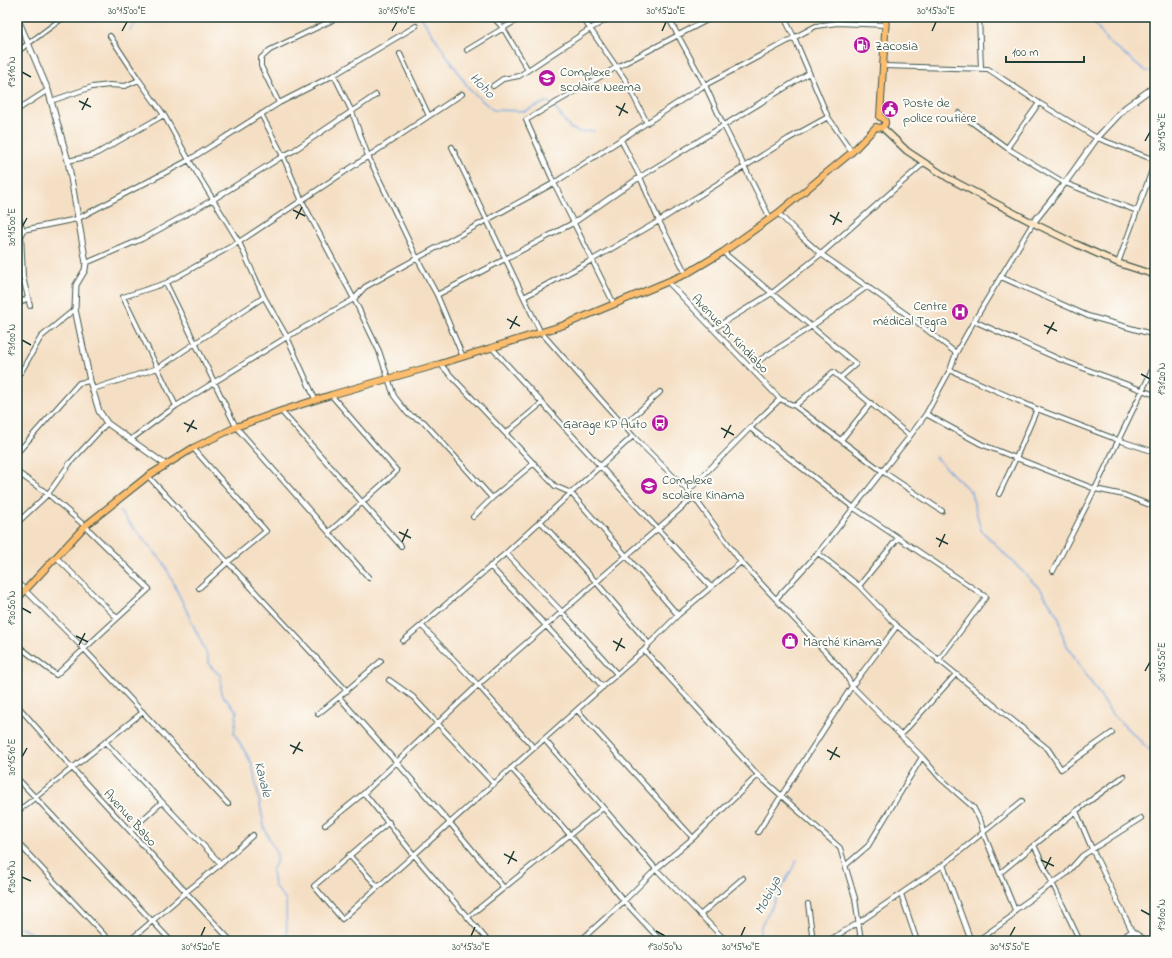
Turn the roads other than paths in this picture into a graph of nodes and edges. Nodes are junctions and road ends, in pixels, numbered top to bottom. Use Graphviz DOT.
graph roads {
  1 [pos="17,17"];
  2 [pos="64,17"];
  3 [pos="494,17"];
  4 [pos="522,17"];
  5 [pos="582,17"];
  6 [pos="611,17"];
  7 [pos="668,17"];
  8 [pos="713,17"];
  9 [pos="784,17"];
  10 [pos="837,17"];
  11 [pos="886,17"];
  12 [pos="979,17"];
  13 [pos="337,18"];
  14 [pos="837,23"];
  15 [pos="886,25"];
  16 [pos="416,26"];
  17 [pos="503,28"];
  18 [pos="590,29"];
  19 [pos="110,36"];
  20 [pos="678,36"];
  21 [pos="794,37"];
  22 [pos="28,43"];
  23 [pos="468,50"];
  24 [pos="17,52"];
  25 [pos="400,54"];
  26 [pos="883,66"];
  27 [pos="617,67"];
  28 [pos="981,69"];
  29 [pos="528,70"];
  30 [pos="808,73"];
  31 [pos="334,75"];
  32 [pos="139,80"];
  33 [pos="705,85"];
  34 [pos="494,86"];
  35 [pos="1155,86"];
  36 [pos="48,90"];
  37 [pos="462,94"];
  38 [pos="376,95"];
  39 [pos="51,101"];
  40 [pos="279,103"];
  41 [pos="1039,103"];
  42 [pos="17,110"];
  43 [pos="352,112"];
  44 [pos="959,113"];
  45 [pos="261,114"];
  46 [pos="164,115"];
  47 [pos="429,116"];
  48 [pos="828,117"];
  49 [pos="880,117"];
  50 [pos="647,123"];
  51 [pos="723,124"];
  52 [pos="880,128"];
  53 [pos="1097,138"];
  54 [pos="621,140"];
  55 [pos="452,147"];
  56 [pos="1007,148"];
  57 [pos="852,152"];
  58 [pos="283,156"];
  59 [pos="368,156"];
  60 [pos="189,160"];
  61 [pos="68,161"];
  62 [pos="1155,161"];
  63 [pos="924,163"];
  64 [pos="745,167"];
  65 [pos="640,177"];
  66 [pos="554,183"];
  67 [pos="1065,183"];
  68 [pos="301,199"];
  69 [pos="214,200"];
  70 [pos="1137,211"];
  71 [pos="17,213"];
  72 [pos="778,213"];
  73 [pos="770,218"];
  74 [pos="77,219"];
  75 [pos="488,220"];
  76 [pos="575,222"];
  77 [pos="659,222"];
  78 [pos="1033,223"];
  79 [pos="23,230"];
  80 [pos="239,242"];
  81 [pos="723,252"];
  82 [pos="821,254"];
  83 [pos="417,258"];
  84 [pos="506,259"];
  85 [pos="592,260"];
  86 [pos="1118,263"];
  87 [pos="86,264"];
  88 [pos="686,274"];
  89 [pos="1155,275"];
  90 [pos="1001,277"];
  91 [pos="668,282"];
  92 [pos="166,283"];
  93 [pos="868,286"];
  94 [pos="772,293"];
  95 [pos="437,295"];
  96 [pos="264,297"];
  97 [pos="524,297"];
  98 [pos="28,298"];
  99 [pos="354,299"];
  100 [pos="17,304"];
  101 [pos="614,304"];
  102 [pos="30,306"];
  103 [pos="75,308"];
  104 [pos="974,321"];
  105 [pos="812,326"];
  106 [pos="713,329"];
  107 [pos="540,332"];
  108 [pos="1155,335"];
  109 [pos="287,337"];
  110 [pos="196,342"];
  111 [pos="492,348"];
  112 [pos="956,353"];
  113 [pos="463,356"];
  114 [pos="440,364"];
  115 [pos="1155,364"];
  116 [pos="749,367"];
  117 [pos="158,368"];
  118 [pos="950,370"];
  119 [pos="21,372"];
  120 [pos="388,378"];
  121 [pos="840,378"];
  122 [pos="90,381"];
  123 [pos="215,383"];
  124 [pos="93,389"];
  125 [pos="1142,391"];
  126 [pos="660,392"];
  127 [pos="331,394"];
  128 [pos="1155,395"];
  129 [pos="315,399"];
  130 [pos="780,399"];
  131 [pos="542,403"];
  132 [pos="871,403"];
  133 [pos="176,406"];
  134 [pos="795,406"];
  135 [pos="1036,409"];
  136 [pos="281,411"];
  137 [pos="926,414"];
  138 [pos="107,423"];
  139 [pos="624,425"];
  140 [pos="236,427"];
  141 [pos="750,428"];
  142 [pos="506,433"];
  143 [pos="633,436"];
  144 [pos="910,436"];
  145 [pos="130,440"];
  146 [pos="841,440"];
  147 [pos="1118,440"];
  148 [pos="193,448"];
  149 [pos="1155,452"];
  150 [pos="17,453"];
  151 [pos="1016,458"];
  152 [pos="534,463"];
  153 [pos="166,465"];
  154 [pos="600,466"];
  155 [pos="882,471"];
  156 [pos="17,472"];
  157 [pos="148,476"];
  158 [pos="1095,489"];
  159 [pos="688,491"];
  160 [pos="571,493"];
  161 [pos="48,494"];
  162 [pos="999,494"];
  163 [pos="694,497"];
  164 [pos="492,498"];
  165 [pos="362,502"];
  166 [pos="1155,507"];
  167 [pos="854,508"];
  168 [pos="942,511"];
  169 [pos="473,517"];
  170 [pos="540,521"];
  171 [pos="17,523"];
  172 [pos="85,526"];
  173 [pos="657,529"];
  174 [pos="329,532"];
  175 [pos="898,538"];
  176 [pos="401,546"];
  177 [pos="506,553"];
  178 [pos="818,554"];
  179 [pos="627,556"];
  180 [pos="56,557"];
  181 [pos="228,562"];
  182 [pos="741,562"];
  183 [pos="490,566"];
  184 [pos="1053,571"];
  185 [pos="369,578"];
  186 [pos="17,582"];
  187 [pos="596,582"];
  188 [pos="859,586"];
  189 [pos="711,587"];
  190 [pos="199,588"];
  191 [pos="26,590"];
  192 [pos="17,599"];
  193 [pos="776,599"];
  194 [pos="562,612"];
  195 [pos="678,615"];
  196 [pos="117,618"];
  197 [pos="422,626"];
  198 [pos="545,626"];
  199 [pos="897,626"];
  200 [pos="403,641"];
  201 [pos="649,644"];
  202 [pos="17,645"];
  203 [pos="84,649"];
  204 [pos="644,650"];
  205 [pos="938,660"];
  206 [pos="381,661"];
  207 [pos="617,674"];
  208 [pos="956,674"];
  209 [pos="389,680"];
  210 [pos="478,685"];
  211 [pos="852,686"];
  212 [pos="603,687"];
  213 [pos="347,691"];
  214 [pos="339,698"];
  215 [pos="17,705"];
  216 [pos="576,710"];
  217 [pos="143,712"];
  218 [pos="318,714"];
  219 [pos="438,723"];
  220 [pos="1112,733"];
  221 [pos="901,735"];
  222 [pos="544,739"];
  223 [pos="105,742"];
  224 [pos="534,748"];
  225 [pos="922,757"];
  226 [pos="397,762"];
  227 [pos="72,768"];
  228 [pos="511,768"];
  229 [pos="758,775"];
  230 [pos="1124,776"];
  231 [pos="17,778"];
  232 [pos="494,784"];
  233 [pos="364,793"];
  234 [pos="780,795"];
  235 [pos="35,797"];
  236 [pos="1022,801"];
  237 [pos="162,802"];
  238 [pos="228,804"];
  239 [pos="603,808"];
  240 [pos="1076,811"];
  241 [pos="17,812"];
  242 [pos="1141,818"];
  243 [pos="389,822"];
  244 [pos="450,823"];
  245 [pos="325,825"];
  246 [pos="130,831"];
  247 [pos="758,832"];
  248 [pos="983,832"];
  249 [pos="254,835"];
  250 [pos="570,835"];
  251 [pos="693,838"];
  252 [pos="17,842"];
  253 [pos="1034,845"];
  254 [pos="1092,849"];
  255 [pos="349,855"];
  256 [pos="414,855"];
  257 [pos="221,864"];
  258 [pos="846,865"];
  259 [pos="942,866"];
  260 [pos="656,869"];
  261 [pos="1000,873"];
  262 [pos="743,878"];
  263 [pos="1053,883"];
  264 [pos="378,887"];
  265 [pos="504,888"];
  266 [pos="186,892"];
  267 [pos="900,894"];
  268 [pos="624,901"];
  269 [pos="808,904"];
  270 [pos="1016,910"];
  271 [pos="700,915"];
  272 [pos="468,917"];
  273 [pos="153,921"];
  274 [pos="858,922"];
  275 [pos="1132,931"];
  276 [pos="721,936"];
  277 [pos="110,941"];
  278 [pos="129,941"];
  279 [pos="171,941"];
  280 [pos="231,941"];
  281 [pos="488,941"];
  282 [pos="580,941"];
  283 [pos="661,941"];
  284 [pos="813,941"];
  285 [pos="828,941"];
  286 [pos="861,941"];
  287 [pos="917,941"];
  288 [pos="971,941"];
  289 [pos="976,941"];
  290 [pos="1080,941"];
  291 [pos="1118,941"];
  292 [pos="1147,941"];
  1 -- 22 [label="street"];
  2 -- 22 [label="street"];
  3 -- 17 [label="street"];
  4 -- 17 [label="street"];
  5 -- 18 [label="street"];
  6 -- 18 [label="street"];
  7 -- 20 [label="street"];
  8 -- 20 [label="street"];
  9 -- 21 [label="street"];
  10 -- 14 [label="street"];
  11 -- 15 [label="main road"];
  12 -- 28 [label="street"];
  13 -- 40 [label="street"];
  14 -- 15 [label="street"];
  14 -- 21 [label="street"];
  15 -- 26 [label="main road"];
  16 -- 31 [label="street"];
  17 -- 23 [label="street"];
  17 -- 29 [label="street"];
  18 -- 27 [label="street"];
  18 -- 29 [label="street"];
  19 -- 32 [label="street"];
  20 -- 27 [label="street"];
  20 -- 33 [label="street"];
  21 -- 30 [label="street"];
  21 -- 33 [label="street"];
  22 -- 24 [label="street"];
  22 -- 36 [label="street"];
  25 -- 47 [label="street"];
  26 -- 28 [label="street"];
  26 -- 49 [label="main road"];
  27 -- 50 [label="street"];
  27 -- 66 [label="street"];
  28 -- 41 [label="street"];
  29 -- 34 [label="street"];
  30 -- 48 [label="street"];
  30 -- 51 [label="street"];
  31 -- 40 [label="street"];
  31 -- 43 [label="street"];
  32 -- 39 [label="street"];
  32 -- 46 [label="street"];
  33 -- 50 [label="street"];
  33 -- 51 [label="street"];
  35 -- 53 [label="street"];
  36 -- 39 [label="street"];
  36 -- 42 [label="street"];
  37 -- 47 [label="street"];
  38 -- 43 [label="street"];
  39 -- 61 [label="street"];
  40 -- 45 [label="street"];
  41 -- 53 [label="street"];
  41 -- 56 [label="street"];
  43 -- 58 [label="street"];
  43 -- 59 [label="street"];
  44 -- 56 [label="street"];
  45 -- 58 [label="street"];
  45 -- 60 [label="street"];
  46 -- 60 [label="street"];
  46 -- 61 [label="street"];
  47 -- 59 [label="street"];
  48 -- 57 [label="street"];
  48 -- 64 [label="street"];
  49 -- 52 [label="main road"];
  49 -- 52 [label="main road"];
  50 -- 54 [label="street"];
  51 -- 64 [label="street"];
  51 -- 65 [label="street"];
  52 -- 57 [label="main road"];
  52 -- 63 [label="main road"];
  53 -- 62 [label="street"];
  53 -- 67 [label="street"];
  54 -- 65 [label="street"];
  54 -- 66 [label="street"];
  55 -- 75 [label="street"];
  56 -- 67 [label="street"];
  57 -- 72 [label="main road"];
  58 -- 68 [label="street"];
  58 -- 69 [label="street"];
  59 -- 68 [label="street"];
  59 -- 83 [label="street"];
  60 -- 69 [label="street"];
  60 -- 74 [label="street"];
  61 -- 74 [label="street"];
  62 -- 70 [label="street"];
  63 -- 78 [label="main road"];
  63 -- 82 [label="street"];
  64 -- 73 [label="street"];
  64 -- 77 [label="street"];
  65 -- 76 [label="street"];
  65 -- 77 [label="street"];
  66 -- 75 [label="street"];
  66 -- 76 [label="street"];
  67 -- 70 [label="street"];
  67 -- 78 [label="street"];
  68 -- 80 [label="street"];
  68 -- 99 [label="street"];
  69 -- 80 [label="street"];
  69 -- 87 [label="street"];
  70 -- 86 [label="street"];
  71 -- 79 [label="street"];
  72 -- 73 [label="main road"];
  72 -- 82 [label="street"];
  73 -- 81 [label="main road"];
  74 -- 79 [label="street"];
  74 -- 87 [label="street"];
  75 -- 83 [label="street"];
  75 -- 84 [label="street"];
  76 -- 84 [label="street"];
  76 -- 85 [label="street"];
  77 -- 85 [label="street"];
  77 -- 88 [label="street"];
  78 -- 86 [label="main road"];
  78 -- 90 [label="street"];
  79 -- 98 [label="street"];
  80 -- 92 [label="street"];
  80 -- 96 [label="street"];
  81 -- 88 [label="main road"];
  81 -- 94 [label="street"];
  82 -- 93 [label="street"];
  82 -- 94 [label="street"];
  83 -- 95 [label="street"];
  83 -- 99 [label="street"];
  84 -- 95 [label="street"];
  84 -- 97 [label="street"];
  85 -- 97 [label="street"];
  85 -- 101 [label="street"];
  86 -- 89 [label="main road"];
  87 -- 103 [label="street"];
  88 -- 91 [label="main road"];
  90 -- 104 [label="street"];
  90 -- 108 [label="street"];
  91 -- 101 [label="main road"];
  91 -- 106 [label="street, Avenue Dr Kindiabo"];
  92 -- 110 [label="street"];
  92 -- 117 [label="street"];
  93 -- 105 [label="street"];
  93 -- 112 [label="street"];
  94 -- 105 [label="street"];
  94 -- 106 [label="street"];
  95 -- 113 [label="street"];
  96 -- 109 [label="street"];
  96 -- 110 [label="street"];
  97 -- 107 [label="street"];
  98 -- 100 [label="street"];
  98 -- 102 [label="street"];
  99 -- 109 [label="street"];
  99 -- 120 [label="street"];
  101 -- 107 [label="main road"];
  103 -- 119 [label="street"];
  103 -- 122 [label="street"];
  104 -- 112 [label="street"];
  104 -- 125 [label="street"];
  105 -- 116 [label="street"];
  105 -- 121 [label="street"];
  106 -- 116 [label="street, Avenue Dr Kindiabo"];
  107 -- 111 [label="main road"];
  107 -- 139 [label="street"];
  109 -- 123 [label="street"];
  109 -- 129 [label="street"];
  110 -- 117 [label="street"];
  110 -- 123 [label="street"];
  111 -- 113 [label="main road"];
  111 -- 131 [label="street"];
  112 -- 118 [label="street"];
  113 -- 114 [label="main road"];
  114 -- 120 [label="main road"];
  114 -- 142 [label="street"];
  115 -- 125 [label="street"];
  116 -- 130 [label="street, Avenue Dr Kindiabo"];
  117 -- 124 [label="street"];
  117 -- 133 [label="street"];
  118 -- 135 [label="street"];
  118 -- 137 [label="street"];
  120 -- 127 [label="main road"];
  120 -- 164 [label="street"];
  121 -- 132 [label="street"];
  121 -- 134 [label="street"];
  122 -- 124 [label="street"];
  122 -- 150 [label="street"];
  123 -- 133 [label="street"];
  123 -- 140 [label="street"];
  124 -- 138 [label="street"];
  125 -- 128 [label="street"];
  125 -- 147 [label="street"];
  126 -- 139 [label="street"];
  127 -- 129 [label="main road"];
  127 -- 165 [label="street"];
  129 -- 136 [label="main road"];
  130 -- 134 [label="street"];
  130 -- 141 [label="street"];
  131 -- 142 [label="street"];
  131 -- 154 [label="street"];
  132 -- 144 [label="street"];
  132 -- 146 [label="street"];
  133 -- 145 [label="street"];
  134 -- 146 [label="street"];
  135 -- 147 [label="street"];
  135 -- 151 [label="street"];
  136 -- 140 [label="main road"];
  136 -- 165 [label="street"];
  137 -- 144 [label="street"];
  137 -- 151 [label="street"];
  138 -- 145 [label="street"];
  138 -- 161 [label="street"];
  139 -- 143 [label="street"];
  140 -- 148 [label="main road"];
  140 -- 174 [label="street"];
  141 -- 159 [label="street"];
  141 -- 167 [label="street"];
  142 -- 152 [label="street"];
  143 -- 154 [label="street"];
  143 -- 159 [label="street"];
  144 -- 155 [label="street"];
  145 -- 153 [label="street"];
  146 -- 155 [label="street"];
  147 -- 149 [label="street"];
  147 -- 158 [label="street"];
  148 -- 153 [label="main road"];
  148 -- 181 [label="street"];
  151 -- 158 [label="street"];
  151 -- 162 [label="street"];
  152 -- 160 [label="street"];
  152 -- 164 [label="street"];
  153 -- 157 [label="main road"];
  154 -- 160 [label="street"];
  154 -- 173 [label="street"];
  155 -- 167 [label="street"];
  155 -- 168 [label="street"];
  156 -- 161 [label="street"];
  157 -- 172 [label="main road"];
  157 -- 181 [label="street"];
  158 -- 166 [label="street"];
  158 -- 184 [label="street"];
  159 -- 163 [label="street"];
  160 -- 170 [label="street"];
  160 -- 179 [label="street"];
  161 -- 171 [label="street"];
  161 -- 172 [label="street"];
  163 -- 173 [label="street"];
  163 -- 182 [label="street"];
  164 -- 169 [label="street"];
  165 -- 174 [label="street"];
  165 -- 176 [label="street"];
  167 -- 175 [label="street"];
  167 -- 178 [label="street"];
  170 -- 177 [label="street"];
  170 -- 187 [label="street"];
  172 -- 180 [label="main road"];
  172 -- 196 [label="street"];
  173 -- 179 [label="street"];
  173 -- 189 [label="street"];
  174 -- 185 [label="street"];
  175 -- 188 [label="street"];
  175 -- 205 [label="street"];
  177 -- 183 [label="street"];
  177 -- 194 [label="street"];
  178 -- 188 [label="street"];
  178 -- 193 [label="street"];
  179 -- 187 [label="street"];
  179 -- 195 [label="street"];
  180 -- 191 [label="main road"];
  180 -- 196 [label="street"];
  181 -- 190 [label="street"];
  181 -- 213 [label="street"];
  182 -- 189 [label="street"];
  182 -- 193 [label="street"];
  183 -- 197 [label="street"];
  183 -- 198 [label="street"];
  186 -- 191 [label="street"];
  187 -- 194 [label="street"];
  187 -- 201 [label="street"];
  188 -- 199 [label="street"];
  189 -- 195 [label="street"];
  191 -- 192 [label="main road"];
  191 -- 203 [label="street"];
  193 -- 211 [label="street"];
  194 -- 198 [label="street"];
  194 -- 207 [label="street"];
  195 -- 201 [label="street"];
  196 -- 203 [label="street"];
  197 -- 200 [label="street"];
  197 -- 210 [label="street"];
  198 -- 210 [label="street"];
  198 -- 212 [label="street"];
  199 -- 205 [label="street"];
  199 -- 211 [label="street"];
  201 -- 204 [label="street"];
  202 -- 203 [label="street"];
  203 -- 217 [label="street"];
  204 -- 207 [label="street"];
  204 -- 229 [label="street"];
  205 -- 208 [label="street"];
  206 -- 213 [label="street"];
  207 -- 212 [label="street"];
  208 -- 220 [label="street"];
  208 -- 221 [label="street"];
  209 -- 219 [label="street"];
  210 -- 219 [label="street"];
  210 -- 224 [label="street"];
  211 -- 221 [label="street"];
  211 -- 234 [label="street"];
  212 -- 216 [label="street"];
  213 -- 214 [label="street"];
  214 -- 218 [label="street"];
  214 -- 226 [label="street"];
  215 -- 227 [label="street, Avenue Babo"];
  216 -- 222 [label="street"];
  216 -- 251 [label="street"];
  217 -- 223 [label="street"];
  217 -- 238 [label="street"];
  219 -- 226 [label="street"];
  219 -- 232 [label="street"];
  221 -- 225 [label="street"];
  222 -- 224 [label="street"];
  222 -- 239 [label="street"];
  223 -- 227 [label="street"];
  223 -- 237 [label="street"];
  224 -- 228 [label="street"];
  225 -- 248 [label="street"];
  225 -- 258 [label="street"];
  226 -- 233 [label="street"];
  226 -- 244 [label="street"];
  227 -- 235 [label="street"];
  227 -- 246 [label="street, Avenue Babo"];
  228 -- 232 [label="street"];
  228 -- 250 [label="street"];
  229 -- 234 [label="street"];
  229 -- 251 [label="street"];
  230 -- 240 [label="street"];
  231 -- 235 [label="street"];
  232 -- 244 [label="street"];
  233 -- 243 [label="street"];
  233 -- 245 [label="street"];
  234 -- 247 [label="street"];
  234 -- 258 [label="street"];
  235 -- 241 [label="street"];
  235 -- 273 [label="street"];
  236 -- 248 [label="street"];
  237 -- 246 [label="street"];
  237 -- 257 [label="street"];
  239 -- 250 [label="street"];
  239 -- 260 [label="street"];
  240 -- 253 [label="street"];
  240 -- 254 [label="street"];
  242 -- 254 [label="street"];
  243 -- 255 [label="street"];
  243 -- 256 [label="street"];
  244 -- 256 [label="street"];
  244 -- 265 [label="street"];
  246 -- 266 [label="street, Avenue Babo"];
  248 -- 259 [label="street"];
  248 -- 261 [label="street"];
  249 -- 257 [label="street"];
  250 -- 265 [label="street"];
  250 -- 268 [label="street"];
  251 -- 260 [label="street"];
  252 -- 277 [label="street"];
  253 -- 261 [label="street"];
  253 -- 263 [label="street"];
  254 -- 263 [label="street"];
  254 -- 275 [label="street"];
  255 -- 264 [label="street"];
  255 -- 264 [label="street"];
  256 -- 264 [label="street"];
  256 -- 272 [label="street"];
  257 -- 266 [label="street"];
  258 -- 274 [label="street"];
  259 -- 267 [label="street"];
  259 -- 288 [label="street"];
  260 -- 268 [label="street"];
  260 -- 271 [label="street"];
  261 -- 270 [label="street"];
  262 -- 271 [label="street"];
  263 -- 270 [label="street"];
  263 -- 290 [label="street"];
  265 -- 272 [label="street"];
  266 -- 273 [label="street"];
  266 -- 280 [label="street, Avenue Babo"];
  267 -- 274 [label="street"];
  267 -- 287 [label="street"];
  268 -- 282 [label="street"];
  268 -- 283 [label="street"];
  269 -- 284 [label="street"];
  270 -- 289 [label="street"];
  271 -- 276 [label="street"];
  272 -- 281 [label="street"];
  273 -- 278 [label="street"];
  273 -- 279 [label="street"];
  274 -- 285 [label="street"];
  274 -- 286 [label="street"];
  275 -- 291 [label="street"];
  275 -- 292 [label="street"];
}
